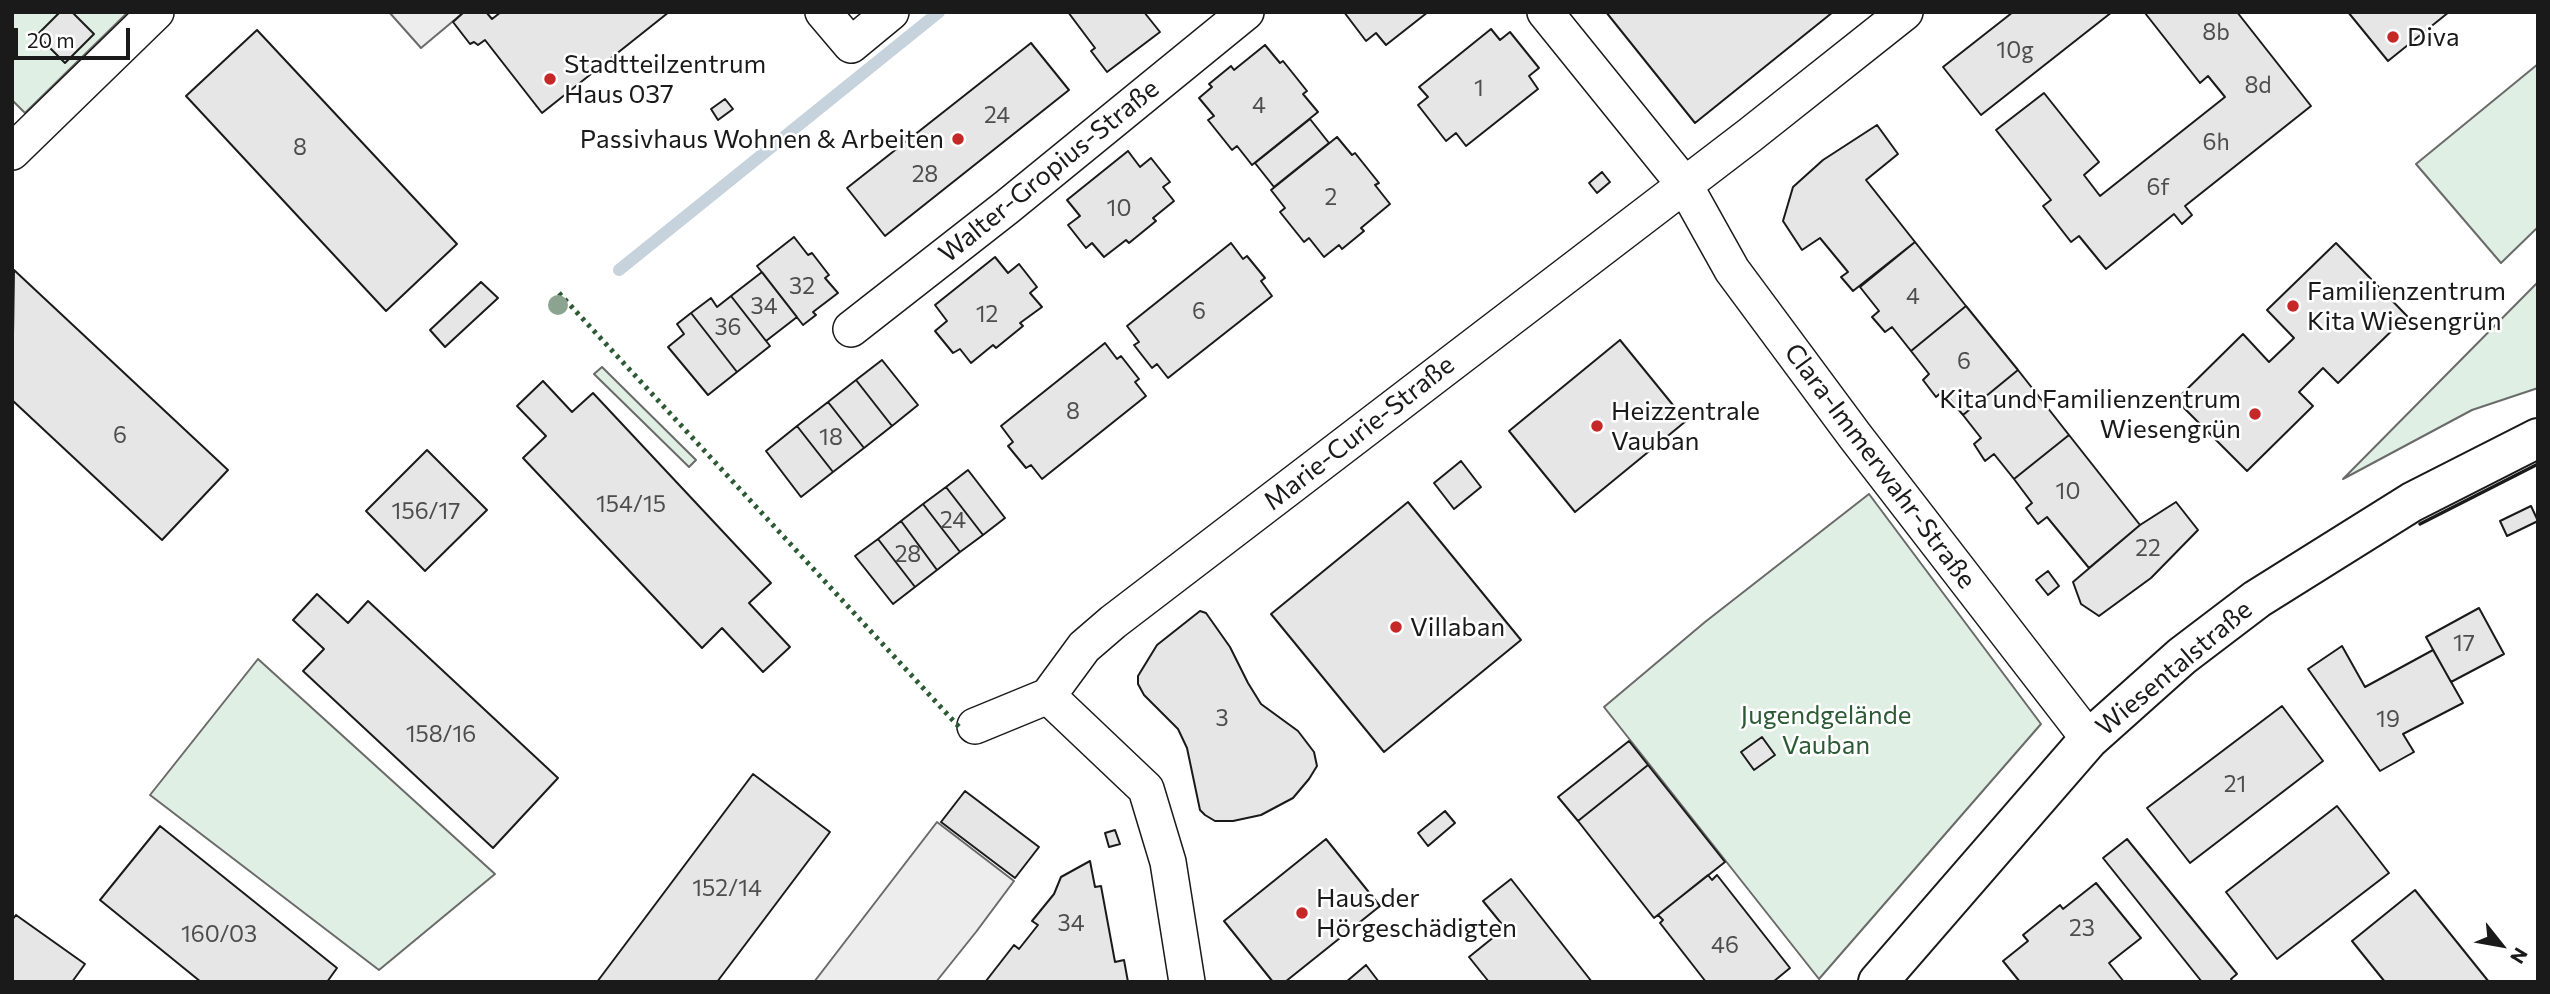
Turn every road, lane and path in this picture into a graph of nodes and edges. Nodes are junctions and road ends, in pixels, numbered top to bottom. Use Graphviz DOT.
graph roads {
  1 [pos="156,12"];
  2 [pos="823,12"];
  3 [pos="891,12"];
  4 [pos="1246,12"];
  5 [pos="1545,12"];
  6 [pos="1905,12"];
  7 [pos="12,152"];
  8 [pos="1684,184"];
  9 [pos="851,329"];
  10 [pos="2538,438"];
  11 [pos="1048,695"];
  12 [pos="975,726"];
  13 [pos="2089,739"];
  14 [pos="1187,982"];
  15 [pos="1878,982"];
  1 -- 7 [label="street"];
  2 -- 3 [label="street"];
  4 -- 9 [label="street, Walter-Gropius-Straße"];
  5 -- 8 [label="street"];
  6 -- 8 [label="street, Marie-Curie-Straße"];
  8 -- 11 [label="street, Marie-Curie-Straße"];
  8 -- 13 [label="street, Clara-Immerwahr-Straße"];
  10 -- 13 [label="main road, Wiesentalstraße"];
  11 -- 12 [label="street"];
  11 -- 14 [label="street"];
  13 -- 15 [label="main road, Wiesentalstraße"];
}
